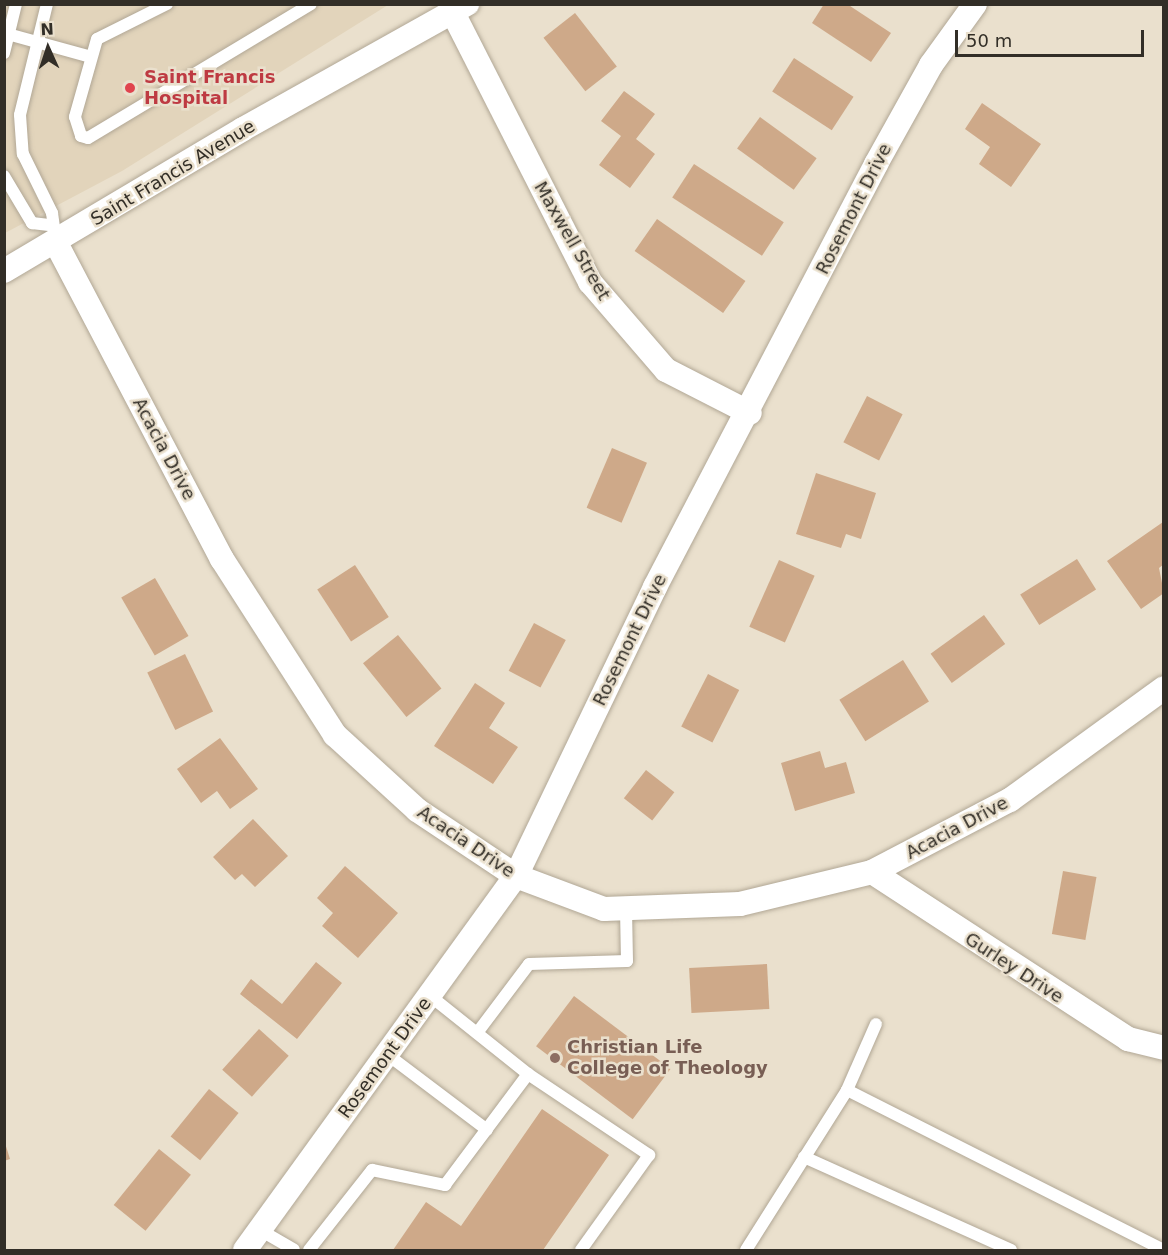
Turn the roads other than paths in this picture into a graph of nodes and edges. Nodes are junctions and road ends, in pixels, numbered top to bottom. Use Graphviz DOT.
graph roads {
  1 [pos="16,4"];
  2 [pos="47,4"];
  3 [pos="167,4"];
  4 [pos="311,4"];
  5 [pos="975,4"];
  6 [pos="460,10"];
  7 [pos="7,34"];
  8 [pos="37,43"];
  9 [pos="4,52"];
  10 [pos="91,57"];
  11 [pos="4,176"];
  12 [pos="53,234"];
  13 [pos="4,271"];
  14 [pos="750,412"];
  15 [pos="1164,688"];
  16 [pos="872,872"];
  17 [pos="516,876"];
  18 [pos="626,908"];
  19 [pos="429,995"];
  20 [pos="876,1024"];
  21 [pos="477,1033"];
  22 [pos="1164,1048"];
  23 [pos="388,1055"];
  24 [pos="528,1074"];
  25 [pos="848,1090"];
  26 [pos="487,1130"];
  27 [pos="804,1157"];
  28 [pos="260,1230"];
  29 [pos="1164,1250"];
  30 [pos="245,1251"];
  31 [pos="294,1251"];
  32 [pos="309,1251"];
  33 [pos="581,1251"];
  34 [pos="746,1251"];
  35 [pos="1011,1251"];
  1 -- 7 [label="lane"];
  2 -- 8 [label="lane"];
  3 -- 10 [label="lane"];
  4 -- 10 [label="lane"];
  5 -- 14 [label="street, Rosemont Drive"];
  6 -- 12 [label="street, Saint Francis Avenue"];
  6 -- 14 [label="street, Maxwell Street"];
  7 -- 8 [label="lane"];
  7 -- 9 [label="lane"];
  8 -- 10 [label="lane"];
  8 -- 12 [label="lane"];
  11 -- 12 [label="lane"];
  12 -- 13 [label="street, Saint Francis Avenue"];
  12 -- 17 [label="street, Acacia Drive"];
  14 -- 17 [label="street, Rosemont Drive"];
  15 -- 16 [label="street, Acacia Drive"];
  16 -- 18 [label="street, Acacia Drive"];
  16 -- 22 [label="street, Gurley Drive"];
  17 -- 18 [label="street, Acacia Drive"];
  17 -- 19 [label="street, Rosemont Drive"];
  18 -- 21 [label="lane"];
  19 -- 21 [label="lane"];
  19 -- 23 [label="street, Rosemont Drive"];
  20 -- 25 [label="lane"];
  21 -- 24 [label="lane"];
  23 -- 26 [label="lane"];
  23 -- 28 [label="street, Rosemont Drive"];
  24 -- 26 [label="lane"];
  24 -- 33 [label="lane"];
  25 -- 27 [label="lane"];
  25 -- 29 [label="lane"];
  26 -- 32 [label="lane"];
  27 -- 34 [label="lane"];
  27 -- 35 [label="lane"];
  28 -- 30 [label="street, Rosemont Drive"];
  28 -- 31 [label="lane"];
}
